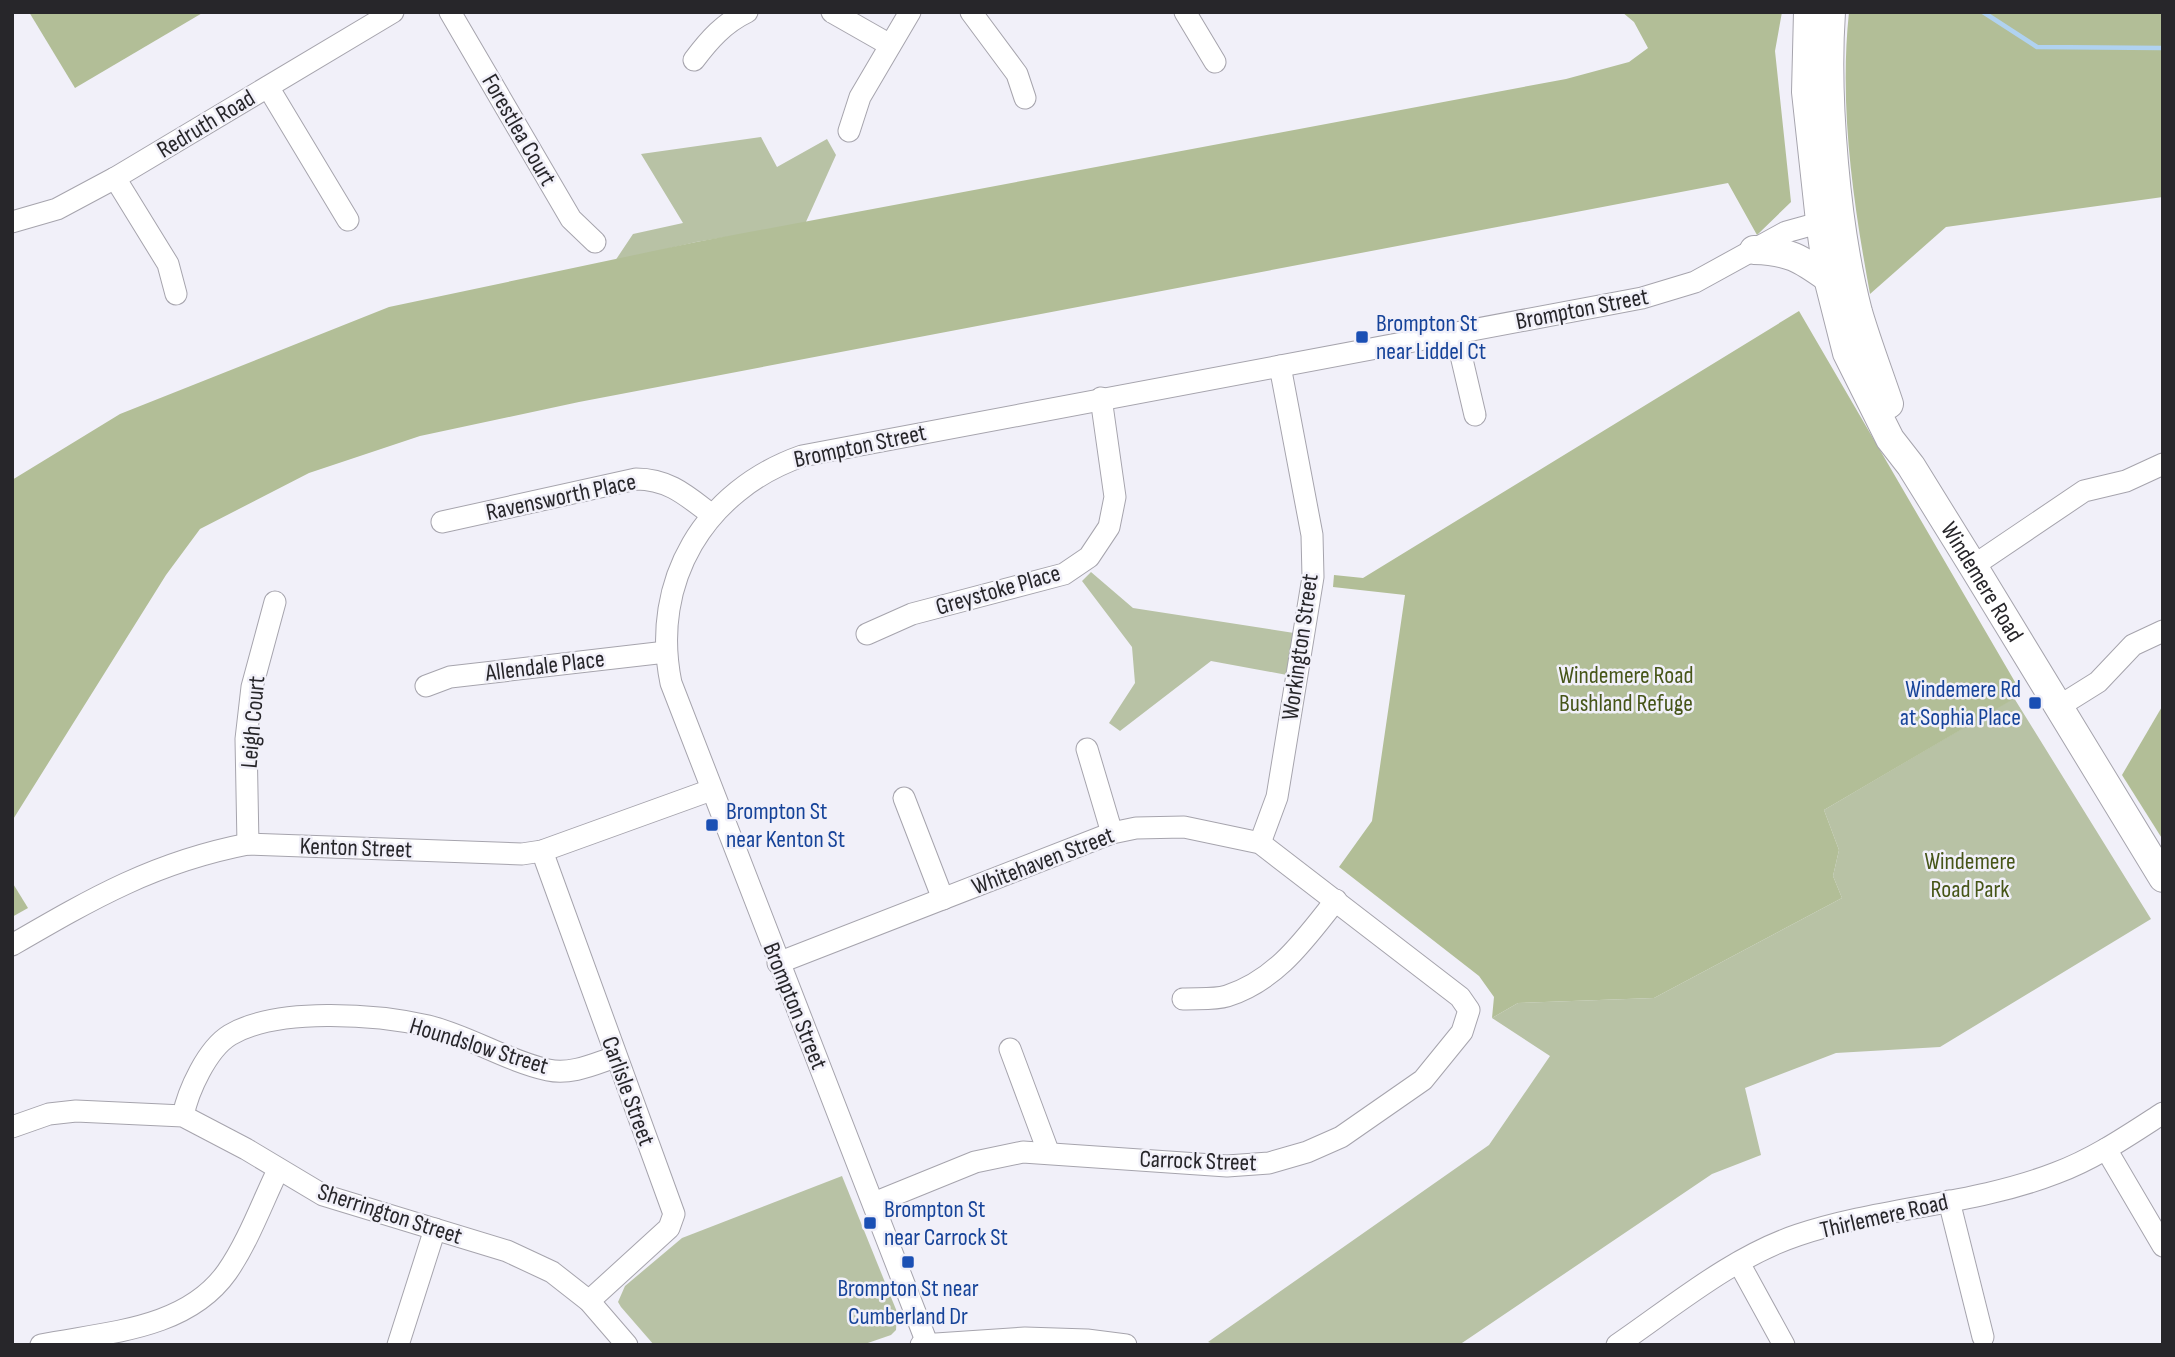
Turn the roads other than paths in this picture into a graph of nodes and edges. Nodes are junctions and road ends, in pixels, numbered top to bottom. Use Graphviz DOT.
graph roads {
  1 [pos="393,12"];
  2 [pos="450,12"];
  3 [pos="747,12"];
  4 [pos="832,12"];
  5 [pos="910,12"];
  6 [pos="971,12"];
  7 [pos="1185,12"];
  8 [pos="1808,12"];
  9 [pos="1831,12"];
  10 [pos="890,45"];
  11 [pos="694,60"];
  12 [pos="1214,62"];
  13 [pos="268,87"];
  14 [pos="1025,98"];
  15 [pos="849,131"];
  16 [pos="115,178"];
  17 [pos="348,220"];
  18 [pos="1831,220"];
  19 [pos="12,222"];
  20 [pos="595,242"];
  21 [pos="1754,250"];
  22 [pos="1828,278"];
  23 [pos="176,294"];
  24 [pos="1456,334"];
  25 [pos="1280,366"];
  26 [pos="1101,398"];
  27 [pos="1475,415"];
  28 [pos="2163,464"];
  29 [pos="1911,466"];
  30 [pos="712,515"];
  31 [pos="442,522"];
  32 [pos="1973,566"];
  33 [pos="275,602"];
  34 [pos="2163,631"];
  35 [pos="867,634"];
  36 [pos="666,652"];
  37 [pos="426,686"];
  38 [pos="2058,707"];
  39 [pos="1087,749"];
  40 [pos="711,790"];
  41 [pos="904,798"];
  42 [pos="1112,832"];
  43 [pos="1260,843"];
  44 [pos="248,844"];
  45 [pos="542,851"];
  46 [pos="2163,878"];
  47 [pos="943,899"];
  48 [pos="1336,900"];
  49 [pos="12,945"];
  50 [pos="778,963"];
  51 [pos="1183,999"];
  52 [pos="1469,1010"];
  53 [pos="1010,1049"];
  54 [pos="615,1057"];
  55 [pos="2163,1113"];
  56 [pos="183,1116"];
  57 [pos="12,1127"];
  58 [pos="2106,1149"];
  59 [pos="1048,1151"];
  60 [pos="278,1170"];
  61 [pos="1949,1201"];
  62 [pos="874,1203"];
  63 [pos="435,1228"];
  64 [pos="2163,1246"];
  65 [pos="1739,1263"];
  66 [pos="589,1301"];
  67 [pos="1983,1337"];
  68 [pos="924,1344"];
  69 [pos="41,1345"];
  70 [pos="398,1345"];
  71 [pos="627,1345"];
  72 [pos="1126,1345"];
  73 [pos="1617,1345"];
  74 [pos="1784,1345"];
  1 -- 13 [label="street, Redruth Road"];
  2 -- 20 [label="street, Forestlea Court"];
  3 -- 11 [label="street"];
  4 -- 10 [label="street"];
  5 -- 10 [label="street"];
  6 -- 14 [label="street"];
  7 -- 12 [label="street"];
  8 -- 18 [label="main road, Windemere Road"];
  9 -- 18 [label="main road, Windemere Road"];
  10 -- 15 [label="street"];
  13 -- 16 [label="street, Redruth Road"];
  13 -- 17 [label="street"];
  16 -- 19 [label="street, Redruth Road"];
  16 -- 23 [label="street"];
  18 -- 21 [label="street, Brompton Street"];
  18 -- 22 [label="main road, Windemere Road"];
  18 -- 29 [label="main road, Windemere Road"];
  21 -- 22 [label="main road"];
  21 -- 24 [label="street, Brompton Street"];
  22 -- 29 [label="main road, Windemere Road"];
  24 -- 25 [label="street, Brompton Street"];
  24 -- 27 [label="street"];
  25 -- 26 [label="street, Brompton Street"];
  25 -- 43 [label="street, Workington Street"];
  26 -- 30 [label="street, Brompton Street"];
  26 -- 35 [label="street, Greystoke Place"];
  28 -- 32 [label="street"];
  29 -- 32 [label="main road, Windemere Road"];
  30 -- 31 [label="street, Ravensworth Place"];
  30 -- 36 [label="street, Brompton Street"];
  32 -- 38 [label="main road, Windemere Road"];
  33 -- 44 [label="street, Leigh Court"];
  34 -- 38 [label="street"];
  36 -- 37 [label="street, Allendale Place"];
  36 -- 40 [label="street, Brompton Street"];
  38 -- 46 [label="main road, Windemere Road"];
  39 -- 42 [label="street"];
  40 -- 45 [label="street, Kenton Street"];
  40 -- 50 [label="street, Brompton Street"];
  41 -- 47 [label="street"];
  42 -- 43 [label="street, Whitehaven Street"];
  42 -- 47 [label="street, Whitehaven Street"];
  43 -- 48 [label="street, Whitehaven Street"];
  44 -- 45 [label="street, Kenton Street"];
  44 -- 49 [label="street, Kenton Street"];
  45 -- 54 [label="street, Carlisle Street"];
  47 -- 50 [label="street, Whitehaven Street"];
  48 -- 51 [label="street"];
  48 -- 52 [label="street, Whitehaven Street"];
  50 -- 62 [label="street, Brompton Street"];
  52 -- 59 [label="street, Carrock Street"];
  53 -- 59 [label="street"];
  54 -- 56 [label="street, Houndslow Street"];
  54 -- 66 [label="street, Carlisle Street"];
  55 -- 58 [label="street, Thirlemere Road"];
  56 -- 57 [label="street, Sherrington Street"];
  56 -- 60 [label="street, Sherrington Street"];
  58 -- 61 [label="street, Thirlemere Road"];
  58 -- 64 [label="street"];
  59 -- 62 [label="street, Carrock Street"];
  60 -- 63 [label="street, Sherrington Street"];
  60 -- 69 [label="street"];
  61 -- 65 [label="street, Thirlemere Road"];
  61 -- 67 [label="street"];
  62 -- 68 [label="street, Brompton Street"];
  63 -- 66 [label="street, Sherrington Street"];
  63 -- 70 [label="street"];
  65 -- 73 [label="street, Thirlemere Road"];
  65 -- 74 [label="street"];
  66 -- 71 [label="street, Sherrington Street"];
  68 -- 72 [label="street"];
}
